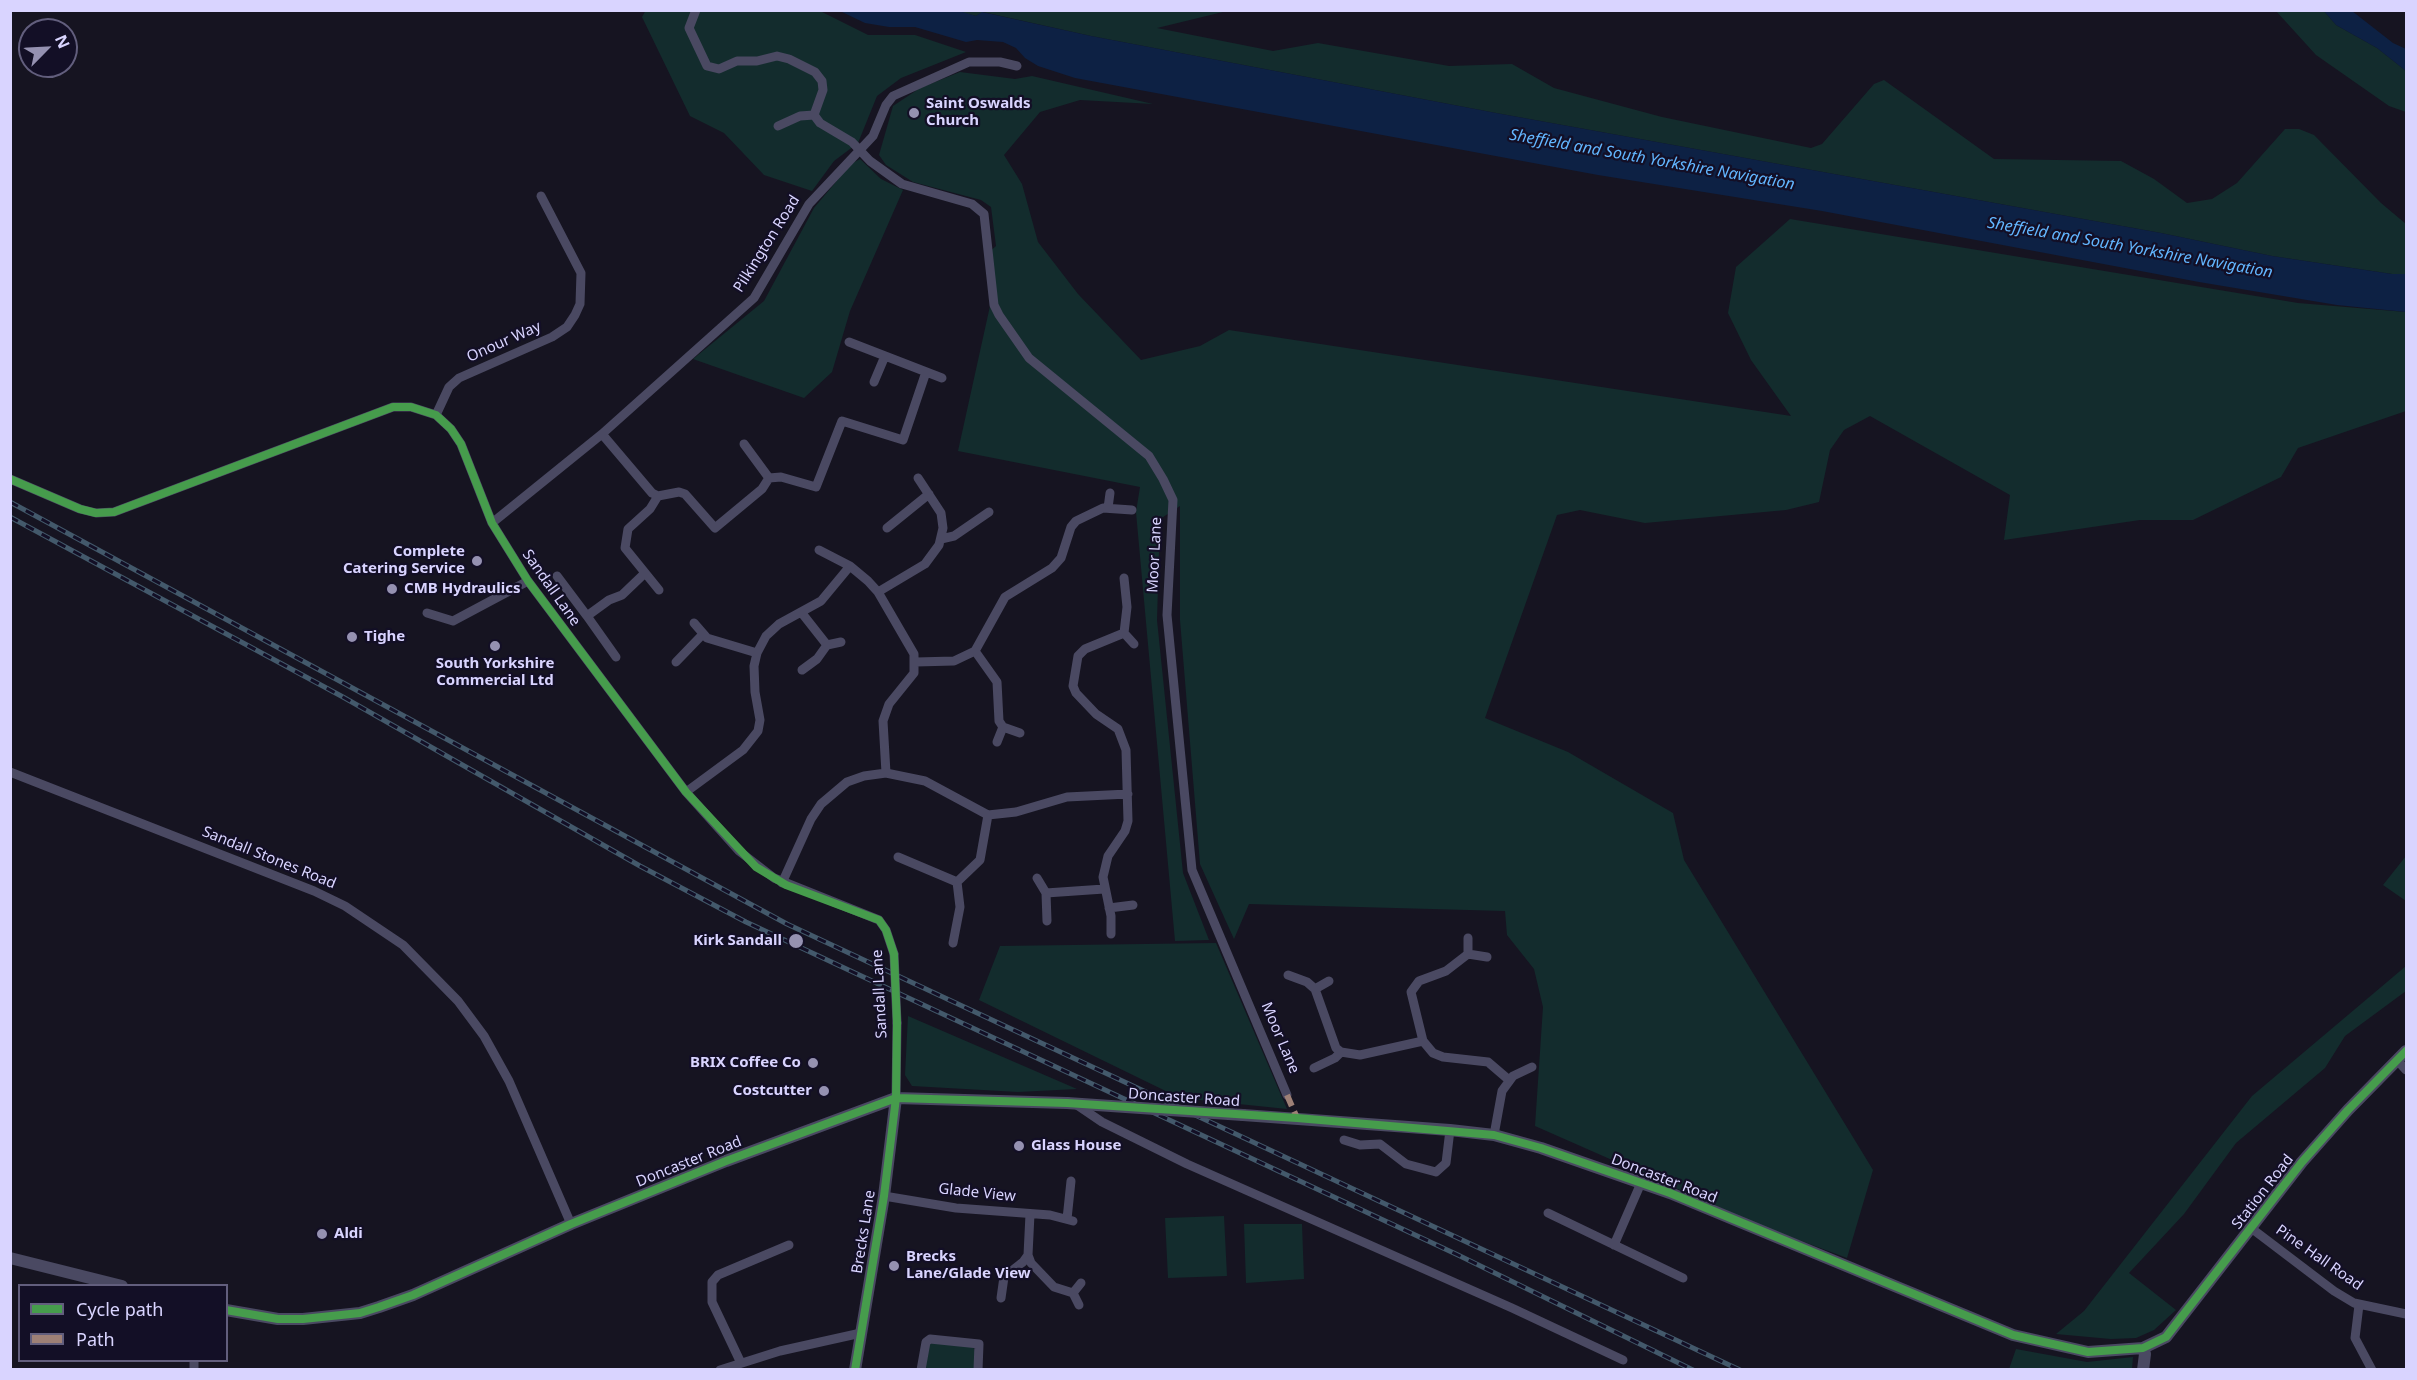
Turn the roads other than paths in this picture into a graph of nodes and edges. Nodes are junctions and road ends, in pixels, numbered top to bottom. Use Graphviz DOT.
graph roads {
  1 [pos="696,10"];
  2 [pos="1017,66"];
  3 [pos="814,115"];
  4 [pos="778,126"];
  5 [pos="859,150"];
  6 [pos="541,196"];
  7 [pos="849,342"];
  8 [pos="885,356"];
  9 [pos="926,372"];
  10 [pos="942,378"];
  11 [pos="874,382"];
  12 [pos="436,415"];
  13 [pos="602,434"];
  14 [pos="744,444"];
  15 [pos="769,478"];
  16 [pos="918,478"];
  17 [pos="10,479"];
  18 [pos="1110,493"];
  19 [pos="929,494"];
  20 [pos="658,496"];
  21 [pos="1108,508"];
  22 [pos="1132,510"];
  23 [pos="989,512"];
  24 [pos="492,523"];
  25 [pos="887,528"];
  26 [pos="941,539"];
  27 [pos="819,550"];
  28 [pos="850,566"];
  29 [pos="645,573"];
  30 [pos="557,576"];
  31 [pos="1124,578"];
  32 [pos="528,581"];
  33 [pos="658,590"];
  34 [pos="878,592"];
  35 [pos="801,612"];
  36 [pos="427,613"];
  37 [pos="587,616"];
  38 [pos="694,623"];
  39 [pos="1124,633"];
  40 [pos="703,634"];
  41 [pos="841,642"];
  42 [pos="1134,644"];
  43 [pos="827,645"];
  44 [pos="975,651"];
  45 [pos="757,653"];
  46 [pos="616,657"];
  47 [pos="676,662"];
  48 [pos="916,663"];
  49 [pos="802,670"];
  50 [pos="1003,727"];
  51 [pos="1020,733"];
  52 [pos="997,742"];
  53 [pos="10,772"];
  54 [pos="886,773"];
  55 [pos="686,792"];
  56 [pos="1128,794"];
  57 [pos="988,815"];
  58 [pos="898,856"];
  59 [pos="1037,878"];
  60 [pos="957,882"];
  61 [pos="783,883"];
  62 [pos="1104,889"];
  63 [pos="1046,893"];
  64 [pos="1133,905"];
  65 [pos="1109,908"];
  66 [pos="1047,921"];
  67 [pos="1111,934"];
  68 [pos="1468,938"];
  69 [pos="953,943"];
  70 [pos="1468,954"];
  71 [pos="1487,957"];
  72 [pos="1288,975"];
  73 [pos="1329,981"];
  74 [pos="1315,989"];
  75 [pos="1423,1041"];
  76 [pos="1341,1052"];
  77 [pos="2402,1056"];
  78 [pos="1532,1067"];
  79 [pos="1314,1068"];
  80 [pos="2406,1070"];
  81 [pos="1509,1080"];
  82 [pos="1287,1095"];
  83 [pos="896,1098"];
  84 [pos="1071,1103"];
  85 [pos="1450,1130"];
  86 [pos="1494,1136"];
  87 [pos="1344,1140"];
  88 [pos="1071,1181"];
  89 [pos="1641,1183"];
  90 [pos="884,1196"];
  91 [pos="1548,1213"];
  92 [pos="1030,1214"];
  93 [pos="571,1224"];
  94 [pos="2251,1228"];
  95 [pos="789,1245"];
  96 [pos="1614,1245"];
  97 [pos="1028,1255"];
  98 [pos="10,1258"];
  99 [pos="1683,1278"];
  100 [pos="1081,1283"];
  101 [pos="114,1284"];
  102 [pos="1073,1293"];
  103 [pos="1001,1298"];
  104 [pos="2406,1303"];
  105 [pos="1079,1305"];
  106 [pos="2359,1305"];
  107 [pos="228,1310"];
  108 [pos="2406,1314"];
  109 [pos="861,1333"];
  110 [pos="2143,1348"];
  111 [pos="1623,1360"];
  112 [pos="740,1361"];
  113 [pos="720,1370"];
  114 [pos="855,1370"];
  115 [pos="921,1370"];
  116 [pos="978,1370"];
  117 [pos="2143,1370"];
  118 [pos="2372,1370"];
  1 -- 3 [label="street"];
  2 -- 5 [label="street, Pilkington Road"];
  3 -- 4 [label="street"];
  3 -- 5 [label="street, Moor Lane"];
  5 -- 13 [label="street, Pilkington Road"];
  5 -- 82 [label="street, Moor Lane"];
  6 -- 12 [label="street, Onour Way"];
  7 -- 8 [label="street"];
  8 -- 9 [label="street"];
  8 -- 11 [label="street"];
  9 -- 10 [label="street"];
  9 -- 15 [label="street"];
  12 -- 17 [label="street, Sandall Lane"];
  12 -- 24 [label="street, Sandall Lane"];
  13 -- 20 [label="street"];
  13 -- 24 [label="street, Pilkington Road"];
  14 -- 15 [label="street"];
  15 -- 20 [label="street"];
  16 -- 19 [label="street"];
  18 -- 21 [label="street"];
  19 -- 25 [label="street"];
  19 -- 26 [label="street"];
  20 -- 29 [label="street"];
  21 -- 22 [label="street"];
  21 -- 44 [label="street"];
  23 -- 26 [label="street"];
  24 -- 32 [label="street, Sandall Lane"];
  26 -- 34 [label="street"];
  27 -- 28 [label="street"];
  28 -- 34 [label="street"];
  28 -- 35 [label="street"];
  29 -- 33 [label="street"];
  29 -- 37 [label="street"];
  30 -- 37 [label="street"];
  31 -- 39 [label="street"];
  32 -- 36 [label="street, Sandall Lane"];
  32 -- 55 [label="street, Sandall Lane"];
  34 -- 48 [label="street"];
  35 -- 43 [label="street"];
  35 -- 45 [label="street"];
  37 -- 46 [label="street"];
  38 -- 40 [label="street"];
  39 -- 42 [label="street"];
  39 -- 56 [label="street"];
  40 -- 45 [label="street"];
  40 -- 47 [label="street"];
  41 -- 43 [label="street"];
  43 -- 49 [label="street"];
  44 -- 48 [label="street"];
  44 -- 50 [label="street"];
  45 -- 55 [label="street"];
  48 -- 54 [label="street"];
  50 -- 51 [label="street"];
  50 -- 52 [label="street"];
  53 -- 93 [label="street, Sandall Stones Road"];
  54 -- 57 [label="street"];
  54 -- 61 [label="street"];
  55 -- 61 [label="street, Sandall Lane"];
  56 -- 57 [label="street"];
  56 -- 62 [label="street"];
  57 -- 60 [label="street"];
  58 -- 60 [label="street"];
  59 -- 63 [label="street"];
  60 -- 69 [label="street"];
  61 -- 83 [label="street, Sandall Lane, bridge"];
  62 -- 63 [label="street"];
  62 -- 65 [label="street"];
  63 -- 66 [label="street"];
  64 -- 65 [label="street"];
  65 -- 67 [label="street"];
  68 -- 70 [label="street"];
  70 -- 71 [label="street"];
  70 -- 75 [label="street"];
  72 -- 74 [label="street"];
  73 -- 74 [label="street"];
  74 -- 76 [label="street"];
  75 -- 76 [label="street"];
  75 -- 81 [label="street"];
  76 -- 79 [label="street"];
  77 -- 80 [label="street"];
  77 -- 94 [label="street, Station Road"];
  78 -- 81 [label="street"];
  81 -- 86 [label="street"];
  83 -- 84 [label="street, Doncaster Road"];
  83 -- 90 [label="street, Brecks Lane"];
  83 -- 93 [label="street, Doncaster Road"];
  84 -- 85 [label="street, Doncaster Road, bridge"];
  84 -- 111 [label="street"];
  85 -- 86 [label="street, Doncaster Road"];
  85 -- 87 [label="street"];
  86 -- 89 [label="street, Doncaster Road"];
  88 -- 92 [label="street, Glade View"];
  89 -- 96 [label="street"];
  89 -- 110 [label="street, Doncaster Road"];
  90 -- 92 [label="street, Glade View"];
  90 -- 109 [label="street, Brecks Lane"];
  91 -- 96 [label="street"];
  92 -- 97 [label="street"];
  93 -- 107 [label="street, Doncaster Road"];
  94 -- 106 [label="street, Pine Hall Road"];
  94 -- 110 [label="street, Station Road"];
  95 -- 112 [label="street"];
  96 -- 99 [label="street"];
  97 -- 102 [label="street"];
  97 -- 103 [label="street"];
  98 -- 101 [label="street"];
  100 -- 102 [label="street"];
  102 -- 105 [label="street"];
  104 -- 108 [label="street"];
  106 -- 108 [label="street, Pine Hall Road"];
  106 -- 118 [label="street"];
  109 -- 112 [label="street"];
  109 -- 114 [label="street, Brecks Lane"];
  110 -- 117 [label="street"];
  112 -- 113 [label="street"];
  115 -- 116 [label="street"];
}
